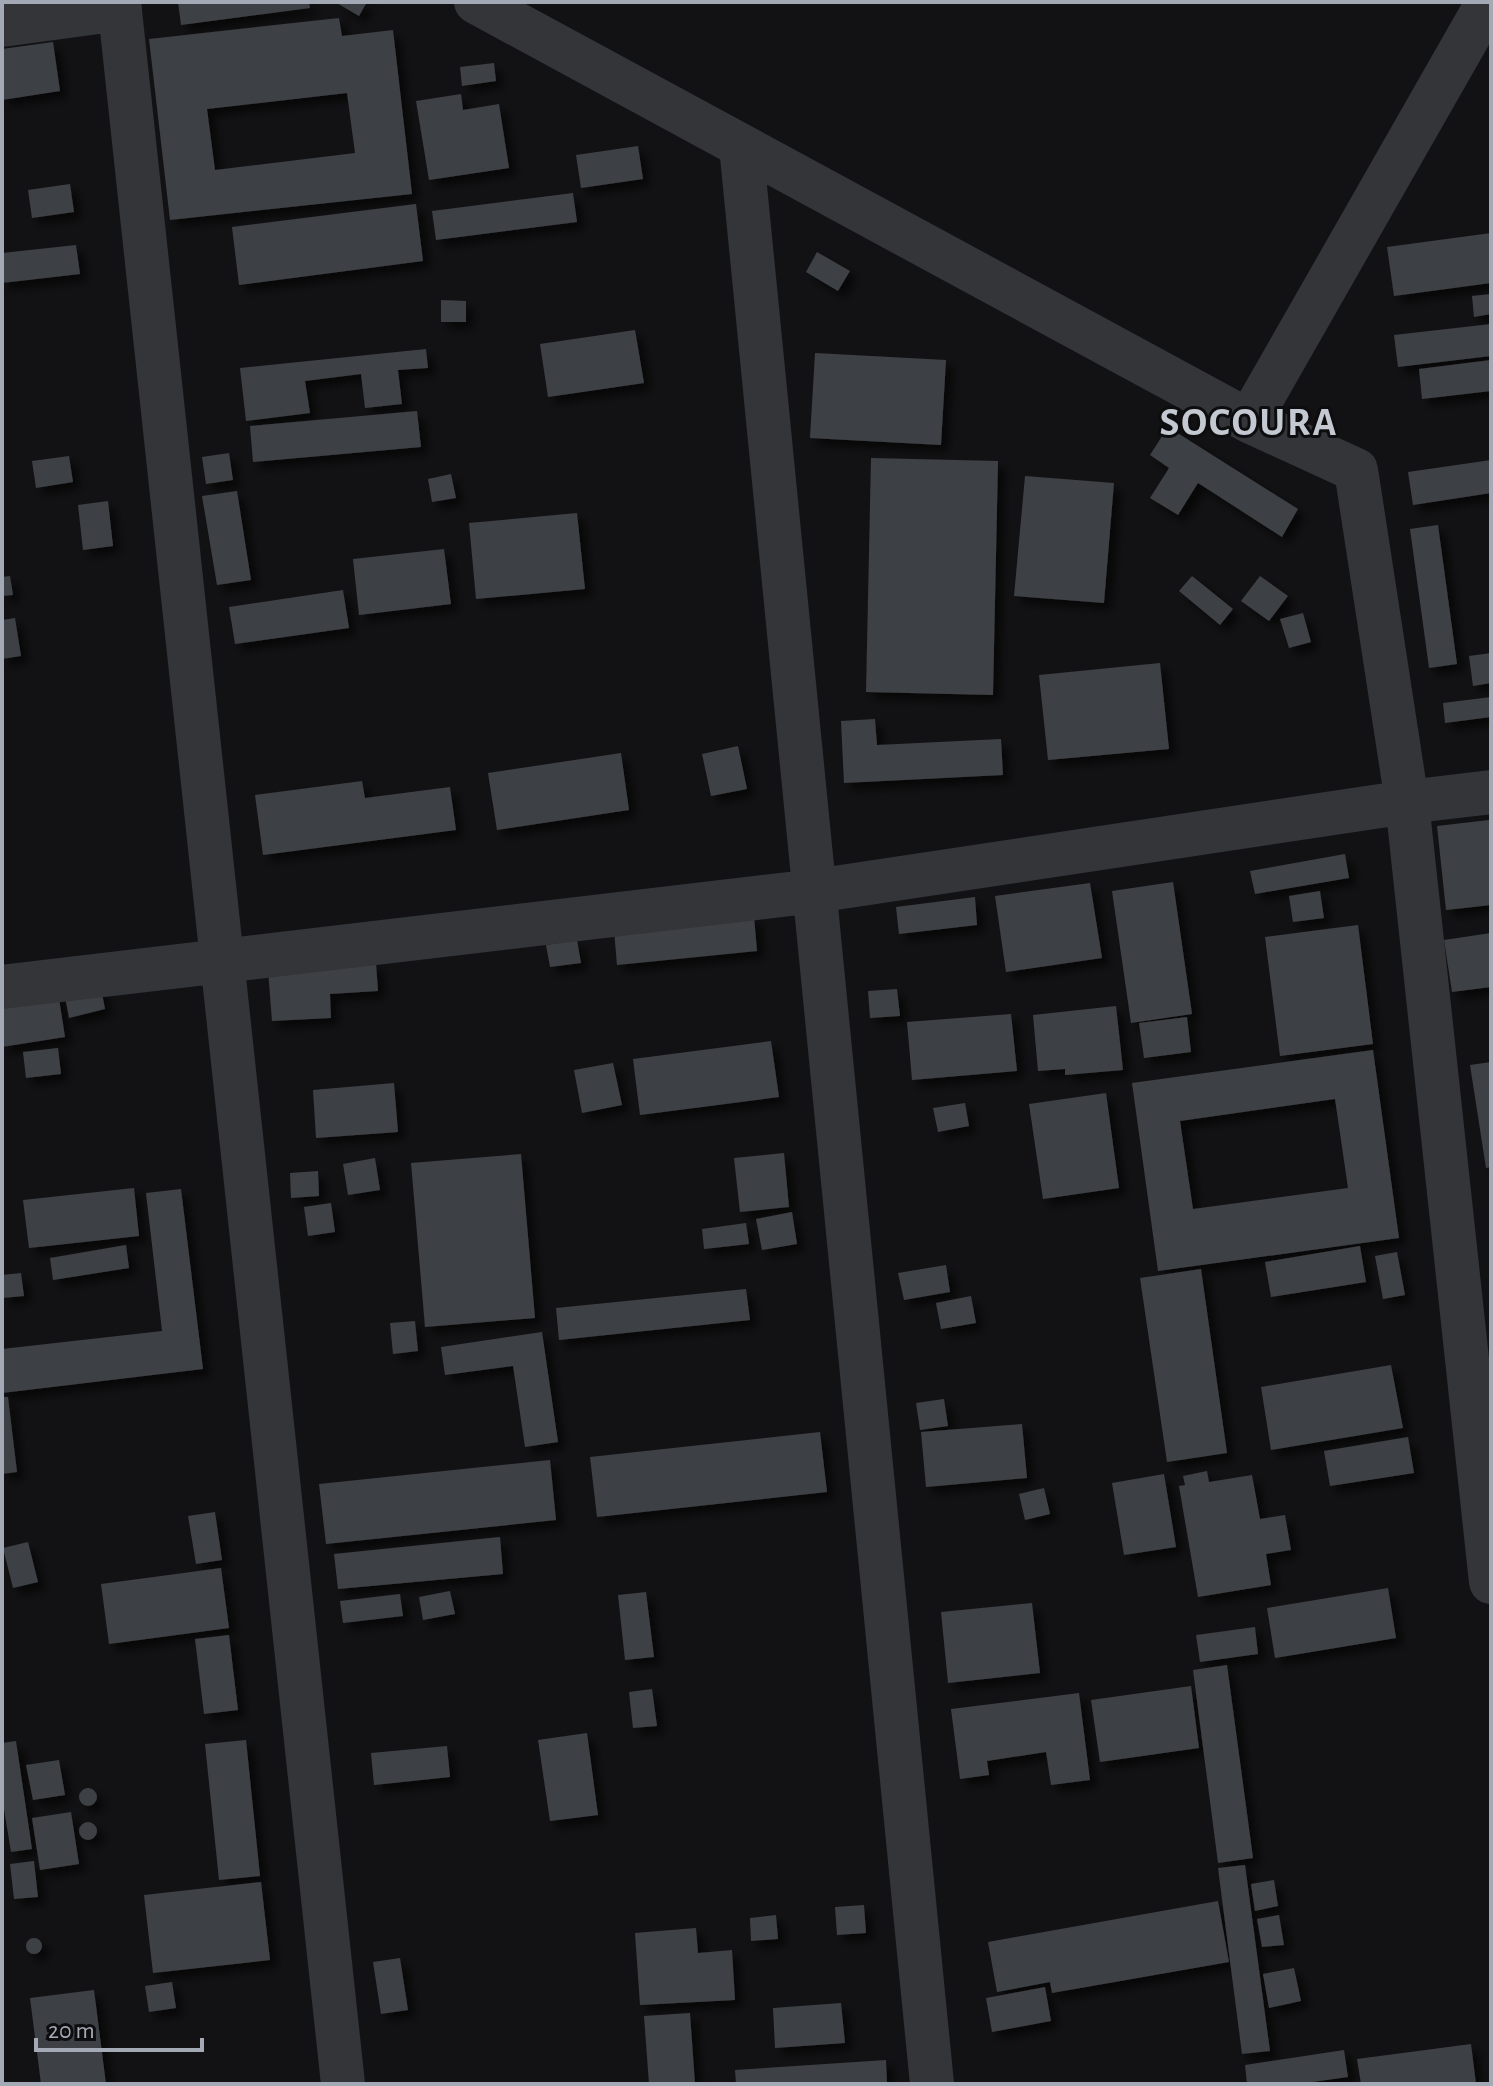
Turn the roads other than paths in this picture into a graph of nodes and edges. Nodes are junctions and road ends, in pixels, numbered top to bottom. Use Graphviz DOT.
graph roads {
  1 [pos="476,2"];
  2 [pos="1488,2"];
  3 [pos="119,6"];
  4 [pos="2,25"];
  5 [pos="741,146"];
  6 [pos="1249,421"];
  7 [pos="1491,792"];
  8 [pos="1407,802"];
  9 [pos="815,891"];
  10 [pos="222,961"];
  11 [pos="2,987"];
  12 [pos="1491,1582"];
  13 [pos="343,2084"];
  14 [pos="932,2084"];
  1 -- 5 [label="street"];
  2 -- 6 [label="street"];
  3 -- 4 [label="street"];
  3 -- 10 [label="street"];
  5 -- 6 [label="street"];
  5 -- 9 [label="street"];
  6 -- 8 [label="street"];
  7 -- 8 [label="street"];
  8 -- 9 [label="street"];
  8 -- 12 [label="street"];
  9 -- 10 [label="street"];
  9 -- 14 [label="street"];
  10 -- 11 [label="street"];
  10 -- 13 [label="street"];
}
